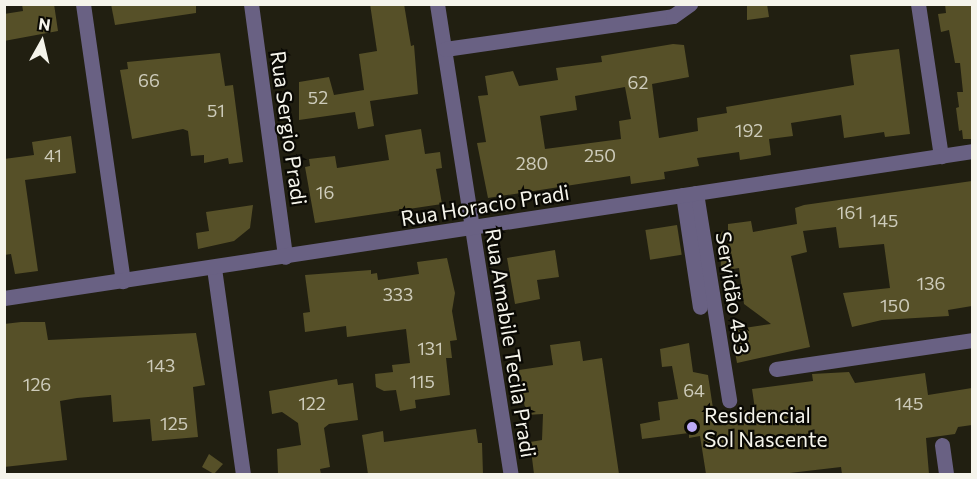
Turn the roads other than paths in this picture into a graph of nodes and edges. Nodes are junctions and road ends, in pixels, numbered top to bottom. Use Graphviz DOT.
graph roads {
  1 [pos="83,4"];
  2 [pos="251,4"];
  3 [pos="437,4"];
  4 [pos="690,4"];
  5 [pos="918,4"];
  6 [pos="445,49"];
  7 [pos="972,151"];
  8 [pos="941,156"];
  9 [pos="689,194"];
  10 [pos="471,228"];
  11 [pos="285,257"];
  12 [pos="214,268"];
  13 [pos="123,281"];
  14 [pos="4,298"];
  15 [pos="700,307"];
  16 [pos="972,340"];
  17 [pos="776,369"];
  18 [pos="729,400"];
  19 [pos="942,445"];
  20 [pos="243,474"];
  21 [pos="511,474"];
  22 [pos="946,474"];
  1 -- 13 [label="street"];
  2 -- 11 [label="street, Rua Sergio Pradi"];
  3 -- 6 [label="street, Rua Amabile Tecila Pradi"];
  4 -- 6 [label="street"];
  5 -- 8 [label="street"];
  6 -- 10 [label="street, Rua Amabile Tecila Pradi"];
  7 -- 8 [label="street, Rua Horacio Pradi"];
  8 -- 9 [label="street, Rua Horacio Pradi"];
  9 -- 10 [label="street, Rua Horacio Pradi"];
  9 -- 15 [label="street"];
  9 -- 18 [label="street, Servidão 433"];
  10 -- 11 [label="street, Rua Horacio Pradi"];
  10 -- 21 [label="street, Rua Amabile Tecila Pradi"];
  11 -- 12 [label="street, Rua Horacio Pradi"];
  12 -- 13 [label="street, Rua Horacio Pradi"];
  12 -- 20 [label="street"];
  13 -- 14 [label="street, Rua Horacio Pradi"];
  16 -- 17 [label="street"];
  19 -- 22 [label="street"];
}
